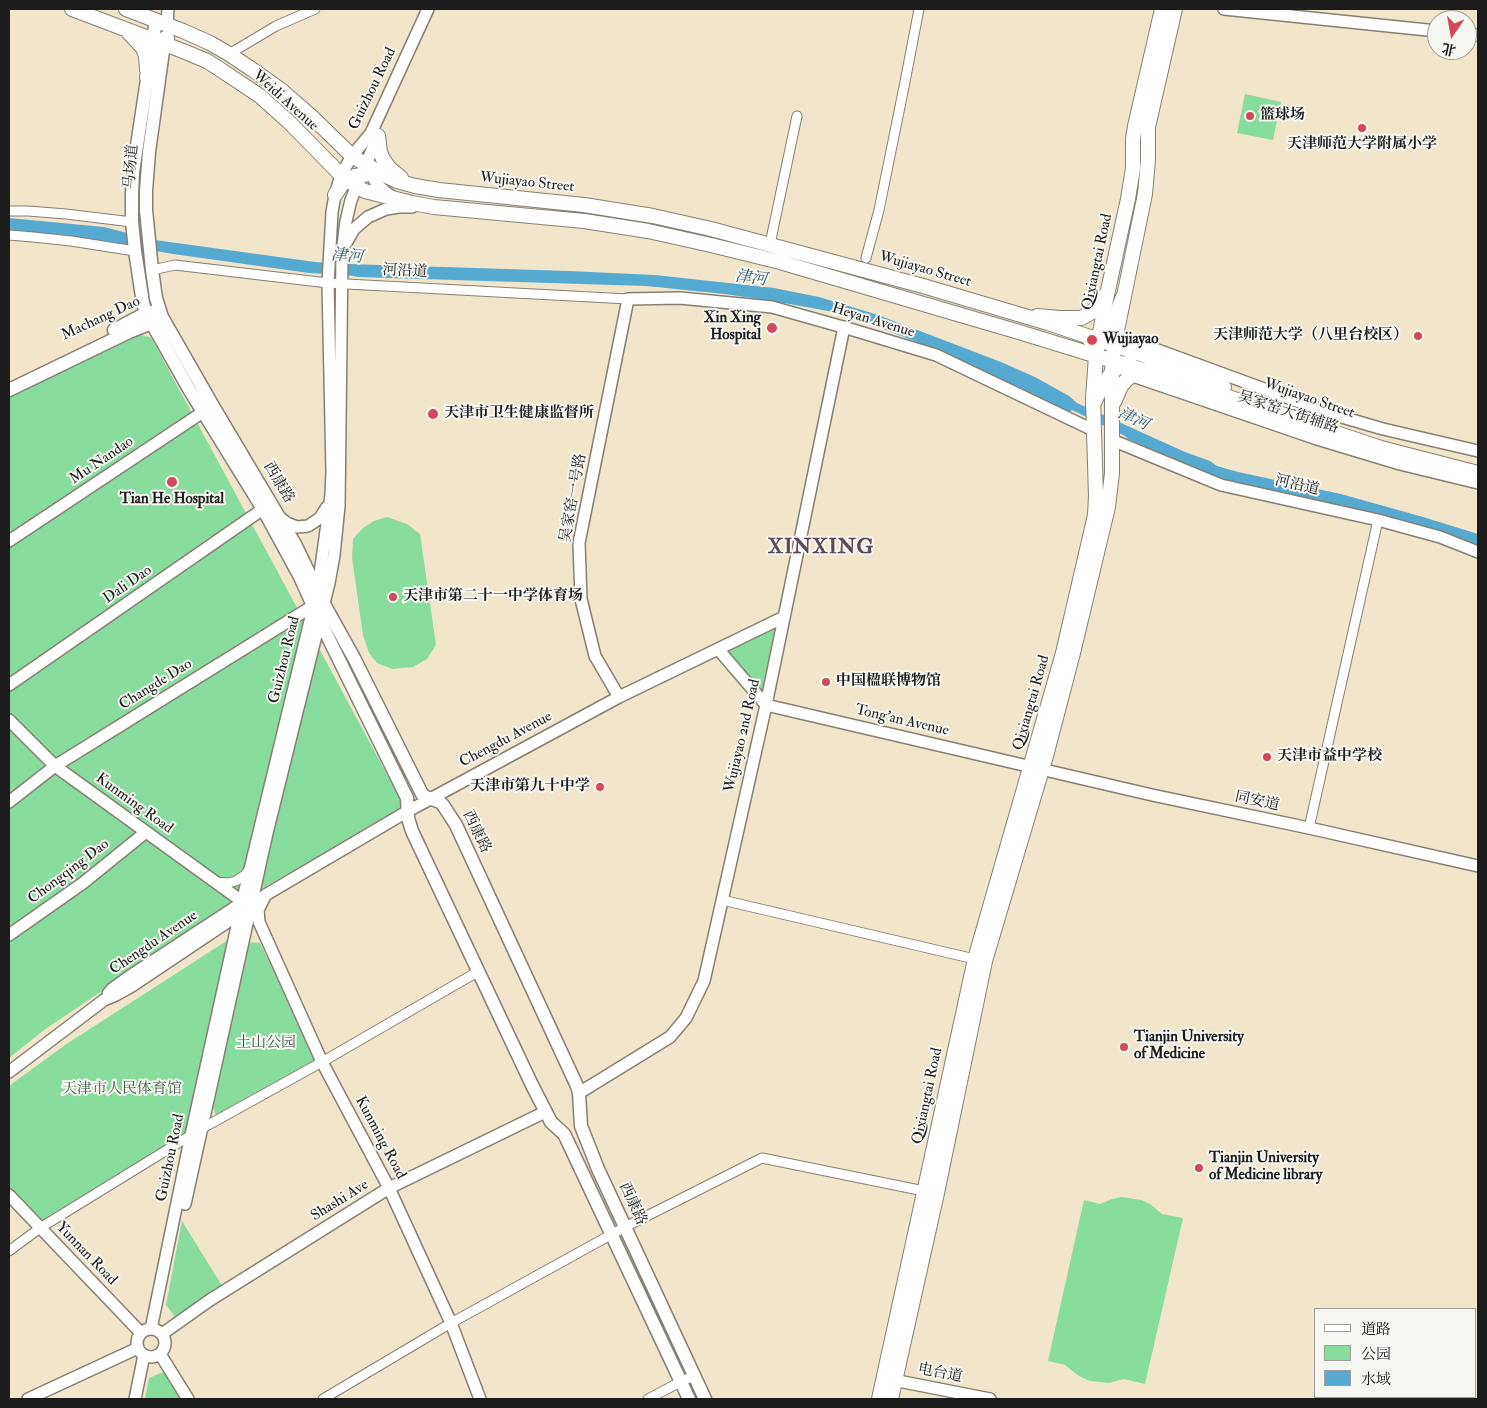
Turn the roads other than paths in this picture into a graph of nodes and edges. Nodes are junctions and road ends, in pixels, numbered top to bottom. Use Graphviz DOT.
graph roads {
  1 [pos="72,9"];
  2 [pos="127,9"];
  3 [pos="168,9"];
  4 [pos="315,9"];
  5 [pos="428,9"];
  6 [pos="432,9"];
  7 [pos="919,9"];
  8 [pos="1162,9"];
  9 [pos="1175,9"];
  10 [pos="1224,9"];
  11 [pos="122,28"];
  12 [pos="1427,30"];
  13 [pos="159,34"];
  14 [pos="229,54"];
  15 [pos="153,78"];
  16 [pos="797,116"];
  17 [pos="374,134"];
  18 [pos="352,156"];
  19 [pos="361,176"];
  20 [pos="415,186"];
  21 [pos="335,195"];
  22 [pos="434,207"];
  23 [pos="9,211"];
  24 [pos="132,222"];
  25 [pos="9,235"];
  26 [pos="770,244"];
  27 [pos="135,251"];
  28 [pos="342,254"];
  29 [pos="866,258"];
  30 [pos="152,270"];
  31 [pos="328,283"];
  32 [pos="341,283"];
  33 [pos="1109,288"];
  34 [pos="1123,296"];
  35 [pos="628,299"];
  36 [pos="1019,314"];
  37 [pos="152,317"];
  38 [pos="1111,321"];
  39 [pos="844,327"];
  40 [pos="129,328"];
  41 [pos="1097,337"];
  42 [pos="163,342"];
  43 [pos="1051,342"];
  44 [pos="1117,344"];
  45 [pos="1096,356"];
  46 [pos="1118,366"];
  47 [pos="1132,376"];
  48 [pos="1159,376"];
  49 [pos="1203,379"];
  50 [pos="9,382"];
  51 [pos="9,390"];
  52 [pos="1253,401"];
  53 [pos="1093,405"];
  54 [pos="1112,407"];
  55 [pos="208,409"];
  56 [pos="1093,428"];
  57 [pos="1112,437"];
  58 [pos="1478,452"];
  59 [pos="1478,464"];
  60 [pos="1478,473"];
  61 [pos="1478,483"];
  62 [pos="331,496"];
  63 [pos="263,509"];
  64 [pos="279,518"];
  65 [pos="1378,520"];
  66 [pos="9,541"];
  67 [pos="1478,552"];
  68 [pos="318,588"];
  69 [pos="319,605"];
  70 [pos="784,618"];
  71 [pos="320,621"];
  72 [pos="718,649"];
  73 [pos="9,685"];
  74 [pos="619,697"];
  75 [pos="766,705"];
  76 [pos="9,720"];
  77 [pos="55,766"];
  78 [pos="1036,768"];
  79 [pos="429,799"];
  80 [pos="9,802"];
  81 [pos="408,811"];
  82 [pos="1309,828"];
  83 [pos="146,832"];
  84 [pos="251,865"];
  85 [pos="1478,866"];
  86 [pos="215,882"];
  87 [pos="267,894"];
  88 [pos="722,900"];
  89 [pos="245,907"];
  90 [pos="214,931"];
  91 [pos="9,935"];
  92 [pos="236,938"];
  93 [pos="980,960"];
  94 [pos="479,971"];
  95 [pos="104,1000"];
  96 [pos="322,1062"];
  97 [pos="9,1072"];
  98 [pos="579,1093"];
  99 [pos="545,1112"];
  100 [pos="196,1132"];
  101 [pos="389,1188"];
  102 [pos="931,1192"];
  103 [pos="9,1195"];
  104 [pos="625,1227"];
  105 [pos="40,1228"];
  106 [pos="613,1234"];
  107 [pos="9,1251"];
  108 [pos="450,1323"];
  109 [pos="153,1331"];
  110 [pos="148,1354"];
  111 [pos="694,1376"];
  112 [pos="889,1379"];
  113 [pos="682,1382"];
  114 [pos="28,1399"];
  115 [pos="135,1399"];
  116 [pos="142,1399"];
  117 [pos="188,1399"];
  118 [pos="323,1399"];
  119 [pos="480,1399"];
  120 [pos="648,1399"];
  121 [pos="689,1399"];
  122 [pos="705,1399"];
  123 [pos="879,1399"];
  124 [pos="891,1399"];
  125 [pos="990,1399"];
  1 -- 11 [label="main road, Weidi Avenue"];
  2 -- 13 [label="main road, Weidi Avenue"];
  3 -- 13 [label="street"];
  4 -- 14 [label="street"];
  5 -- 17 [label="street, Guizhou Road"];
  6 -- 17 [label="street, Guizhou Road"];
  7 -- 29 [label="street"];
  8 -- 33 [label="main road, Qixiangtai Road"];
  9 -- 34 [label="main road"];
  10 -- 12 [label="street"];
  11 -- 13 [label="main road, Weidi Avenue"];
  11 -- 15 [label="main road"];
  13 -- 14 [label="main road, Weidi Avenue"];
  13 -- 15 [label="main road"];
  13 -- 19 [label="main road, Weidi Avenue"];
  14 -- 18 [label="main road, Weidi Avenue"];
  15 -- 24 [label="main road"];
  15 -- 30 [label="main road, 马场道"];
  16 -- 26 [label="street"];
  17 -- 18 [label="street, Guizhou Road"];
  17 -- 19 [label="street, Guizhou Road"];
  17 -- 20 [label="main road"];
  18 -- 19 [label="main road, Wujiayao Street"];
  18 -- 19 [label="street, Guizhou Road"];
  19 -- 20 [label="main road, Wujiayao Street"];
  19 -- 21 [label="main road"];
  19 -- 22 [label="main road, Wujiayao Street"];
  19 -- 28 [label="street, Guizhou Road"];
  20 -- 26 [label="main road, Wujiayao Street"];
  21 -- 31 [label="street"];
  22 -- 28 [label="street"];
  22 -- 43 [label="main road, Wujiayao Street"];
  23 -- 24 [label="street"];
  24 -- 27 [label="main road"];
  25 -- 27 [label="street"];
  26 -- 36 [label="main road, Wujiayao Street"];
  27 -- 37 [label="main road"];
  27 -- 40 [label="main road"];
  28 -- 32 [label="street, Guizhou Road"];
  30 -- 31 [label="street, 河沿道"];
  30 -- 37 [label="main road, 马场道"];
  31 -- 32 [label="street, 河沿道"];
  31 -- 62 [label="street"];
  32 -- 35 [label="street, 河沿道"];
  32 -- 69 [label="street, Guizhou Road"];
  33 -- 36 [label="main road"];
  33 -- 38 [label="main road"];
  33 -- 41 [label="main road, Qixiangtai Road"];
  34 -- 38 [label="main road"];
  34 -- 44 [label="main road"];
  35 -- 39 [label="street, Heyan Avenue"];
  35 -- 74 [label="street, 吴家窑一号路"];
  36 -- 41 [label="main road, Wujiayao Street"];
  37 -- 40 [label="main road, Machang Dao"];
  37 -- 42 [label="main road, 西康路"];
  37 -- 55 [label="main road, 西康路"];
  38 -- 41 [label="main road"];
  38 -- 44 [label="main road"];
  39 -- 56 [label="street, Heyan Avenue"];
  39 -- 70 [label="street, Wujiayao 2nd Road"];
  40 -- 42 [label="main road"];
  40 -- 50 [label="main road, Machang Dao"];
  40 -- 51 [label="main road, Machang Dao"];
  41 -- 43 [label="main road"];
  41 -- 44 [label="main road, Wujiayao Street"];
  41 -- 45 [label="main road, Qixiangtai Road"];
  42 -- 55 [label="main road, 西康路"];
  43 -- 45 [label="main road, Wujiayao Street"];
  44 -- 46 [label="main road"];
  44 -- 46 [label="main road"];
  44 -- 49 [label="main road, Wujiayao Street"];
  44 -- 58 [label="street, 吴家窑大街辅路"];
  45 -- 46 [label="main road, Wujiayao Street"];
  45 -- 53 [label="main road, Qixiangtai Road"];
  46 -- 47 [label="street, 吴家窑大街辅路"];
  46 -- 48 [label="main road, Wujiayao Street"];
  46 -- 49 [label="main road"];
  46 -- 53 [label="main road"];
  46 -- 54 [label="main road"];
  47 -- 48 [label="main road"];
  47 -- 54 [label="main road"];
  47 -- 61 [label="street, 吴家窑大街辅路"];
  48 -- 52 [label="main road, Wujiayao Street"];
  49 -- 52 [label="main road, Wujiayao Street"];
  52 -- 59 [label="main road, Wujiayao Street"];
  52 -- 60 [label="main road, Wujiayao Street"];
  53 -- 56 [label="main road, Qixiangtai Road"];
  54 -- 57 [label="main road, Qixiangtai Road"];
  55 -- 63 [label="main road, 西康路"];
  55 -- 64 [label="main road, 西康路"];
  55 -- 66 [label="street, Mu Nandao"];
  56 -- 78 [label="main road, Qixiangtai Road"];
  57 -- 65 [label="street, 河沿道"];
  57 -- 78 [label="main road, Qixiangtai Road"];
  62 -- 64 [label="street"];
  62 -- 68 [label="street"];
  63 -- 69 [label="main road, 西康路"];
  63 -- 73 [label="street, Dali Dao"];
  64 -- 68 [label="main road, 西康路"];
  65 -- 67 [label="street, 河沿道"];
  65 -- 82 [label="street"];
  68 -- 69 [label="main road, 西康路"];
  69 -- 71 [label="main road, 西康路"];
  69 -- 77 [label="street, Changde Dao"];
  69 -- 79 [label="main road, 西康路"];
  69 -- 84 [label="street, Guizhou Road"];
  70 -- 72 [label="street, Chengdu Avenue"];
  70 -- 75 [label="street, Wujiayao 2nd Road"];
  71 -- 81 [label="main road, 西康路"];
  71 -- 89 [label="street, Guizhou Road"];
  72 -- 74 [label="street, Chengdu Avenue"];
  72 -- 75 [label="street"];
  74 -- 79 [label="street, Chengdu Avenue"];
  75 -- 78 [label="street, Tong'an Avenue"];
  75 -- 88 [label="street, Wujiayao 2nd Road"];
  76 -- 77 [label="street, Kunming Road"];
  77 -- 80 [label="street, Changde Dao"];
  77 -- 83 [label="street, Kunming Road"];
  78 -- 82 [label="street, 同安道"];
  78 -- 93 [label="main road, Qixiangtai Road"];
  79 -- 81 [label="street, Chengdu Avenue"];
  79 -- 98 [label="main road, 西康路"];
  81 -- 87 [label="street, Chengdu Avenue"];
  81 -- 94 [label="main road, 西康路"];
  82 -- 85 [label="street, 同安道"];
  83 -- 86 [label="street, Kunming Road"];
  83 -- 91 [label="street, Chongqing Dao"];
  84 -- 86 [label="street"];
  84 -- 89 [label="street, Guizhou Road"];
  86 -- 89 [label="street, Kunming Road"];
  87 -- 89 [label="street, Chengdu Avenue"];
  87 -- 96 [label="street, Kunming Road"];
  88 -- 93 [label="street"];
  88 -- 98 [label="street, Wujiayao 2nd Road"];
  89 -- 90 [label="street, Chengdu Avenue"];
  89 -- 92 [label="street, Guizhou Road"];
  89 -- 95 [label="street, Chengdu Avenue"];
  89 -- 100 [label="street, Guizhou Road"];
  90 -- 92 [label="street"];
  90 -- 95 [label="street, Chengdu Avenue"];
  92 -- 100 [label="street, Guizhou Road"];
  93 -- 102 [label="main road, Qixiangtai Road"];
  94 -- 96 [label="street"];
  94 -- 99 [label="main road, 西康路"];
  95 -- 97 [label="street, Chengdu Avenue"];
  96 -- 100 [label="street"];
  96 -- 101 [label="street, Kunming Road"];
  98 -- 104 [label="main road, 西康路"];
  99 -- 101 [label="street, Shashi Ave"];
  99 -- 106 [label="main road, 西康路"];
  100 -- 105 [label="street"];
  100 -- 109 [label="street, Guizhou Road"];
  101 -- 108 [label="street, Kunming Road"];
  101 -- 109 [label="street, Shashi Ave"];
  102 -- 104 [label="street"];
  102 -- 112 [label="main road, Qixiangtai Road"];
  103 -- 105 [label="street, Yunnan Road"];
  104 -- 106 [label="street"];
  104 -- 111 [label="main road, 西康路"];
  105 -- 107 [label="street"];
  105 -- 109 [label="street, Yunnan Road"];
  106 -- 108 [label="street"];
  106 -- 113 [label="main road, 西康路"];
  108 -- 118 [label="street"];
  108 -- 119 [label="street, Kunming Road"];
  109 -- 110 [label="street"];
  109 -- 110 [label="street"];
  110 -- 114 [label="street"];
  110 -- 115 [label="street"];
  110 -- 116 [label="street"];
  110 -- 117 [label="street"];
  111 -- 113 [label="street"];
  111 -- 122 [label="main road, 西康路"];
  112 -- 123 [label="main road, Qixiangtai Road"];
  112 -- 124 [label="main road, Qixiangtai Road"];
  112 -- 125 [label="street, 电台道"];
  113 -- 120 [label="street"];
  113 -- 121 [label="main road, 西康路"];
}
